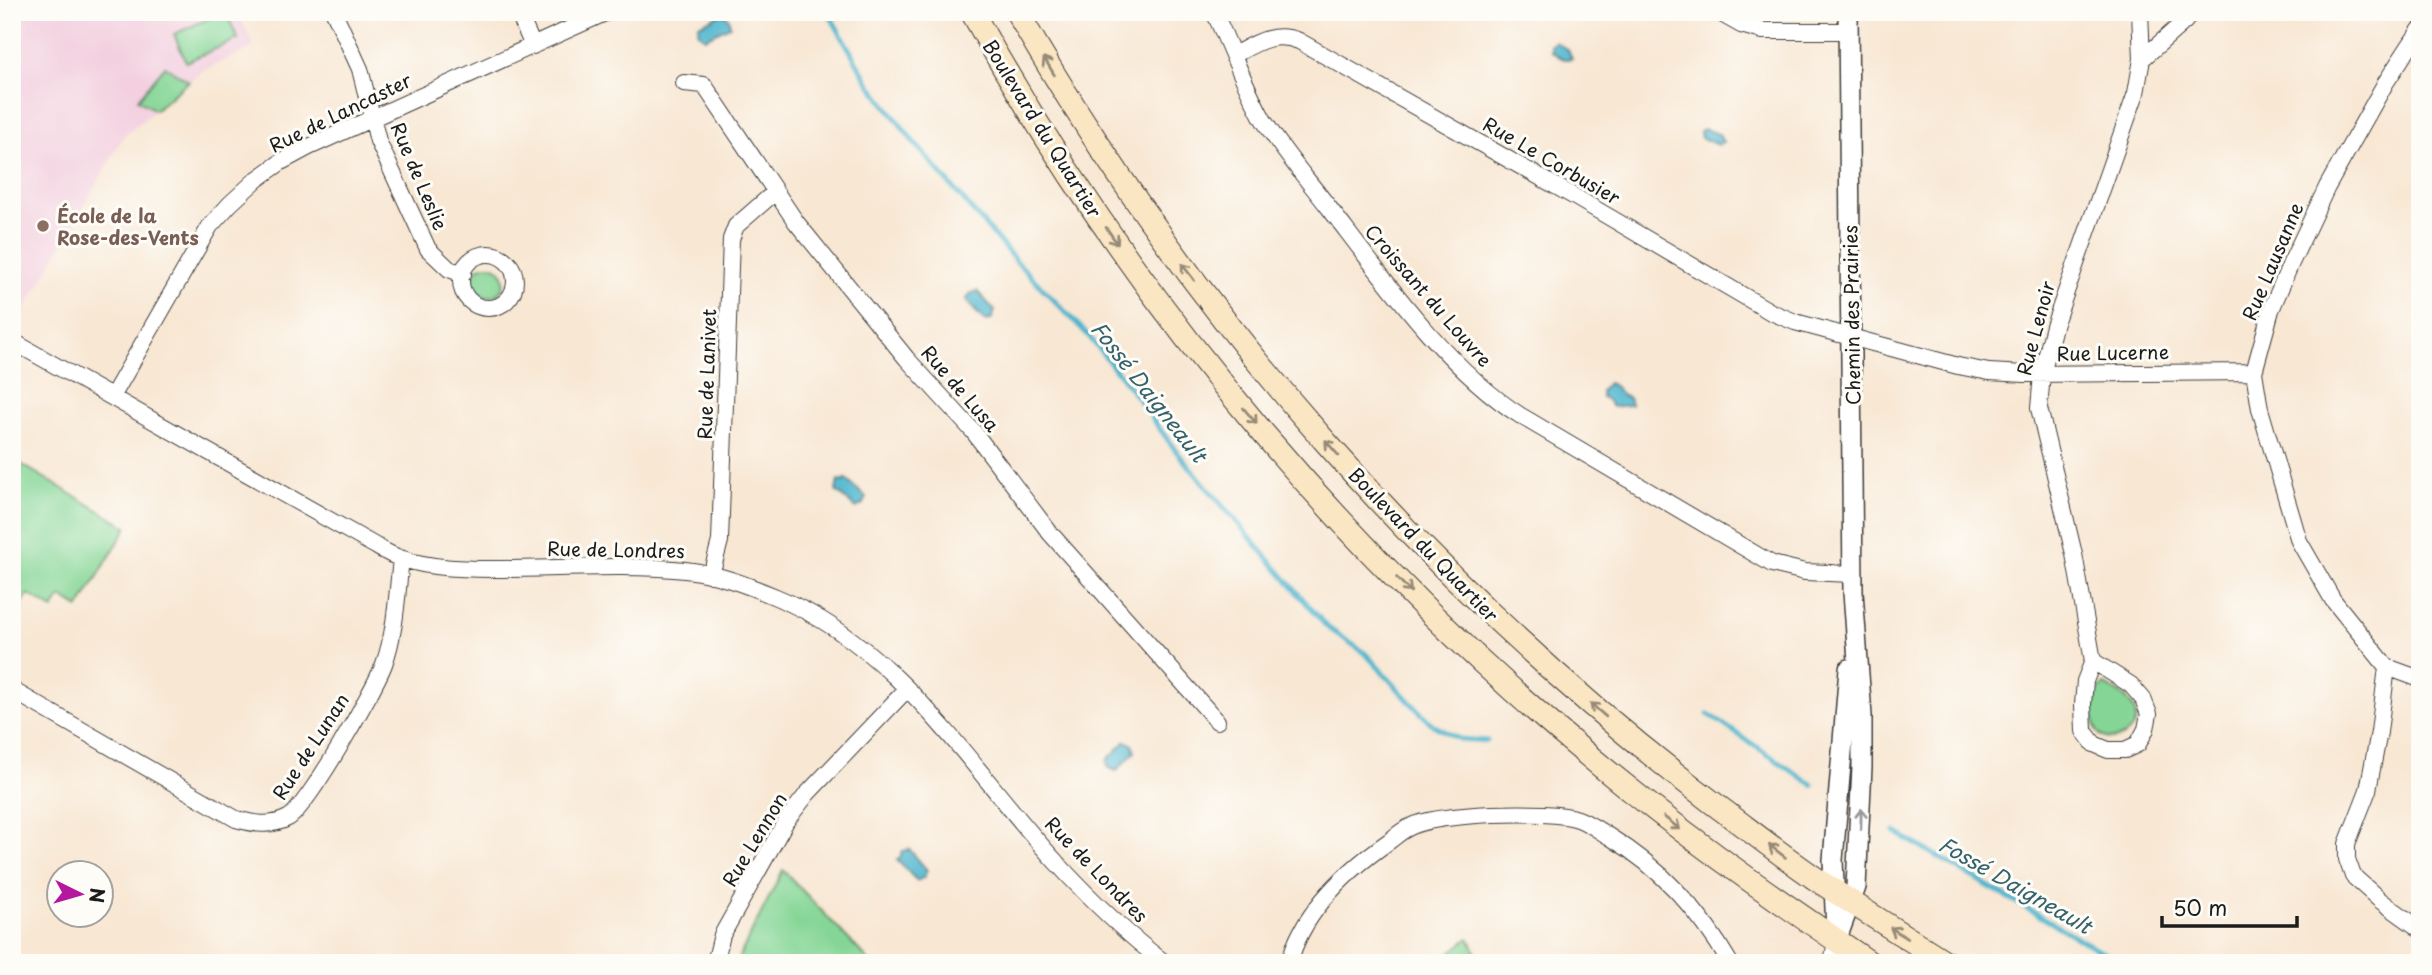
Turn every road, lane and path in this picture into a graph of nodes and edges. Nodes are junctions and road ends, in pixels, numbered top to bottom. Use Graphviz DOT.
graph roads {
  1 [pos="334,12"];
  2 [pos="518,12"];
  3 [pos="607,12"];
  4 [pos="972,12"];
  5 [pos="1017,12"];
  6 [pos="1214,12"];
  7 [pos="1718,12"];
  8 [pos="2140,12"];
  9 [pos="2190,12"];
  10 [pos="1847,22"];
  11 [pos="2420,30"];
  12 [pos="533,46"];
  13 [pos="1234,55"];
  14 [pos="2142,59"];
  15 [pos="684,83"];
  16 [pos="373,117"];
  17 [pos="775,192"];
  18 [pos="463,274"];
  19 [pos="1851,336"];
  20 [pos="12,341"];
  21 [pos="2254,372"];
  22 [pos="2042,374"];
  23 [pos="112,397"];
  24 [pos="401,559"];
  25 [pos="1853,574"];
  26 [pos="711,575"];
  27 [pos="2093,661"];
  28 [pos="2387,667"];
  29 [pos="2420,680"];
  30 [pos="908,689"];
  31 [pos="12,690"];
  32 [pos="1217,721"];
  33 [pos="1842,896"];
  34 [pos="2420,929"];
  35 [pos="1834,952"];
  36 [pos="715,963"];
  37 [pos="1165,963"];
  38 [pos="1289,963"];
  39 [pos="1730,963"];
  40 [pos="1870,963"];
  41 [pos="1947,963"];
  1 -- 16 [label="street, Rue de Leslie"];
  2 -- 12 [label="street"];
  3 -- 12 [label="street, Rue de Lancaster"];
  4 -- 35 [label="main road, Boulevard du Quartier, one-way"];
  33 -- 5 [label="main road, Boulevard du Quartier, one-way"];
  6 -- 13 [label="street, Croissant du Louvre"];
  7 -- 10 [label="street"];
  8 -- 14 [label="street, Rue Lenoir"];
  9 -- 14 [label="street"];
  10 -- 19 [label="street, Chemin des Prairies"];
  11 -- 21 [label="street, Rue Lausanne"];
  12 -- 16 [label="street, Rue de Lancaster"];
  13 -- 19 [label="street, Rue Le Corbusier"];
  13 -- 25 [label="street, Croissant du Louvre"];
  14 -- 22 [label="street, Rue Lenoir"];
  15 -- 17 [label="street, Rue de Lusa"];
  16 -- 18 [label="street, Rue de Leslie"];
  16 -- 23 [label="street, Rue de Lancaster"];
  17 -- 26 [label="street, Rue de Lanivet"];
  17 -- 32 [label="street, Rue de Lusa"];
  19 -- 22 [label="street, Rue Lucerne"];
  19 -- 25 [label="street, Chemin des Prairies"];
  20 -- 23 [label="street, Rue de Londres"];
  21 -- 22 [label="street, Rue Lucerne"];
  21 -- 28 [label="street, Rue Lausanne"];
  22 -- 27 [label="street, Rue Lenoir"];
  23 -- 24 [label="street, Rue de Londres"];
  24 -- 26 [label="street, Rue de Londres"];
  24 -- 31 [label="street, Rue de Lunan"];
  25 -- 33 [label="street, Chemin des Prairies"];
  26 -- 30 [label="street, Rue de Londres"];
  27 -- 27 [label="street, Rue Lenoir"];
  28 -- 29 [label="street, Rue Lausanne"];
  28 -- 34 [label="street"];
  30 -- 36 [label="street, Rue Lennon"];
  30 -- 37 [label="street, Rue de Londres"];
  33 -- 35 [label="street, Chemin des Prairies"];
  41 -- 33 [label="main road, Boulevard du Quartier, one-way"];
  35 -- 40 [label="main road, Boulevard du Quartier"];
  38 -- 39 [label="street"];
}
